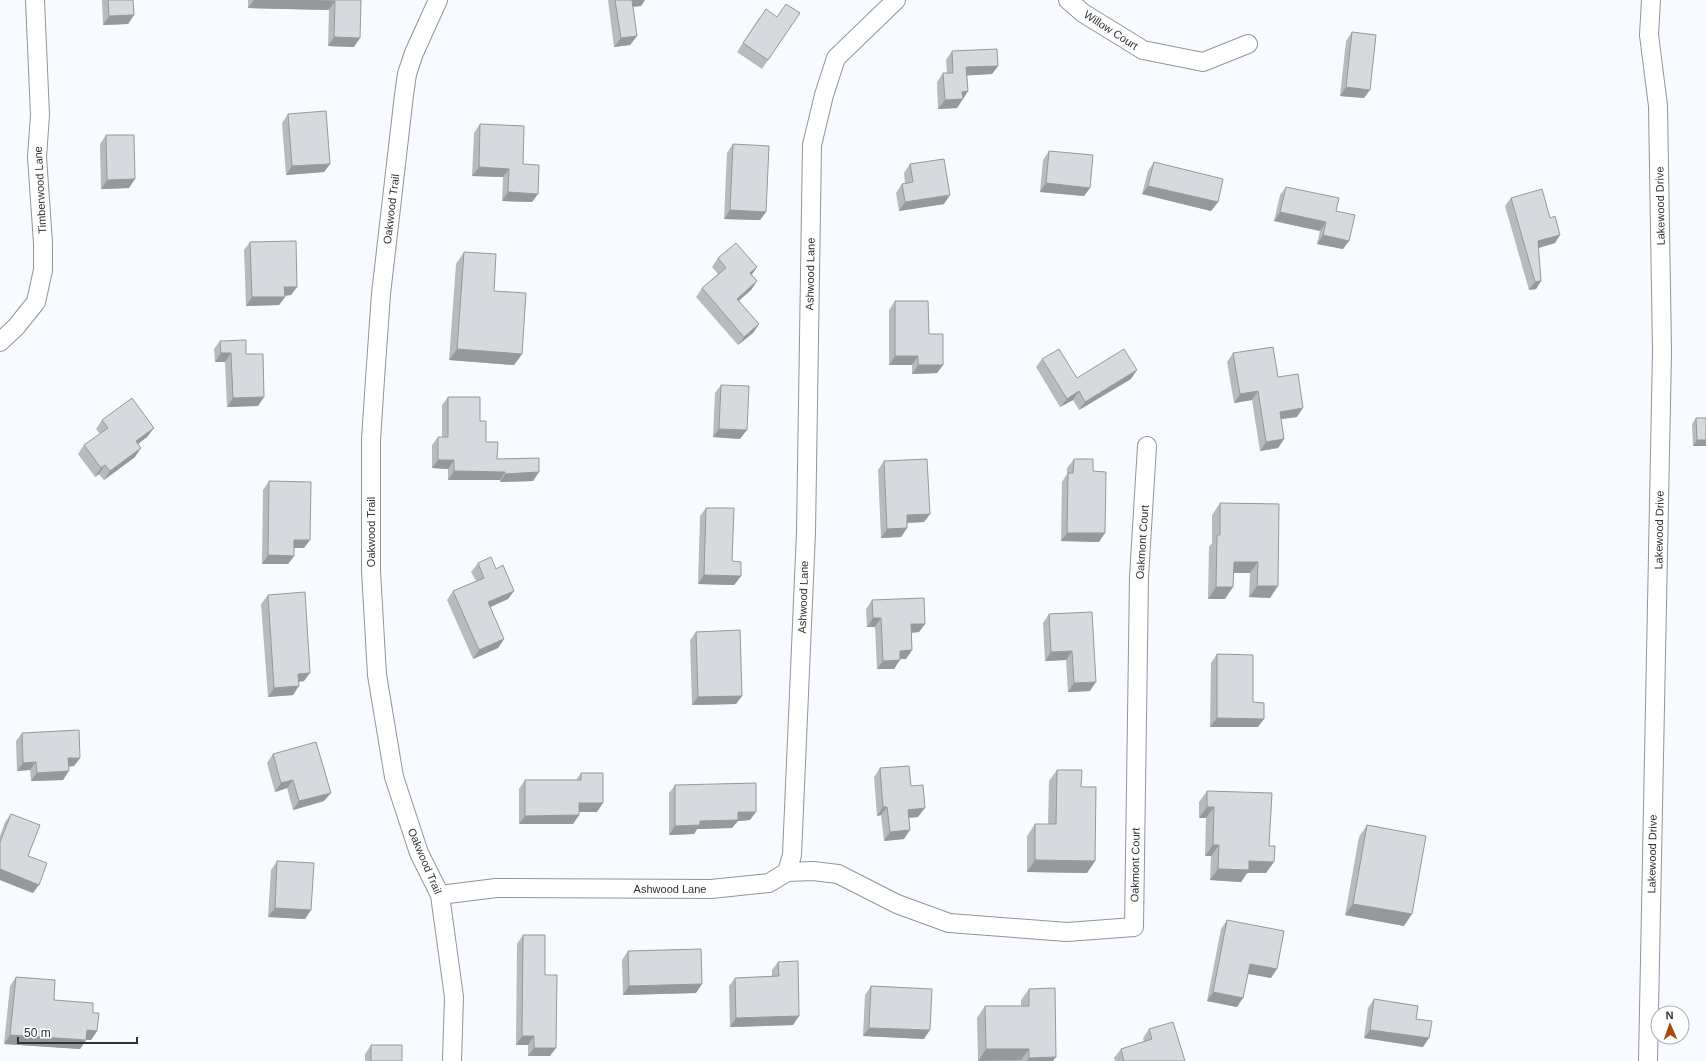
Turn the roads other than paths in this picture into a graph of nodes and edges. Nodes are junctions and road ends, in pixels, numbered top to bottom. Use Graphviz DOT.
graph roads {
  1 [pos="34,0"];
  2 [pos="438,0"];
  3 [pos="896,0"];
  4 [pos="1068,0"];
  5 [pos="1651,0"];
  6 [pos="1248,44"];
  7 [pos="0,342"];
  8 [pos="1147,446"];
  9 [pos="787,872"];
  10 [pos="440,895"];
  11 [pos="452,1061"];
  12 [pos="1648,1061"];
  1 -- 7 [label="street, Timberwood Lane"];
  2 -- 10 [label="street, Oakwood Trail"];
  3 -- 9 [label="street, Ashwood Lane"];
  4 -- 6 [label="street, Willow Court"];
  5 -- 12 [label="street, Lakewood Drive"];
  8 -- 9 [label="street, Oakmont Court"];
  9 -- 10 [label="street, Ashwood Lane"];
  10 -- 11 [label="street, Oakwood Trail"];
}
